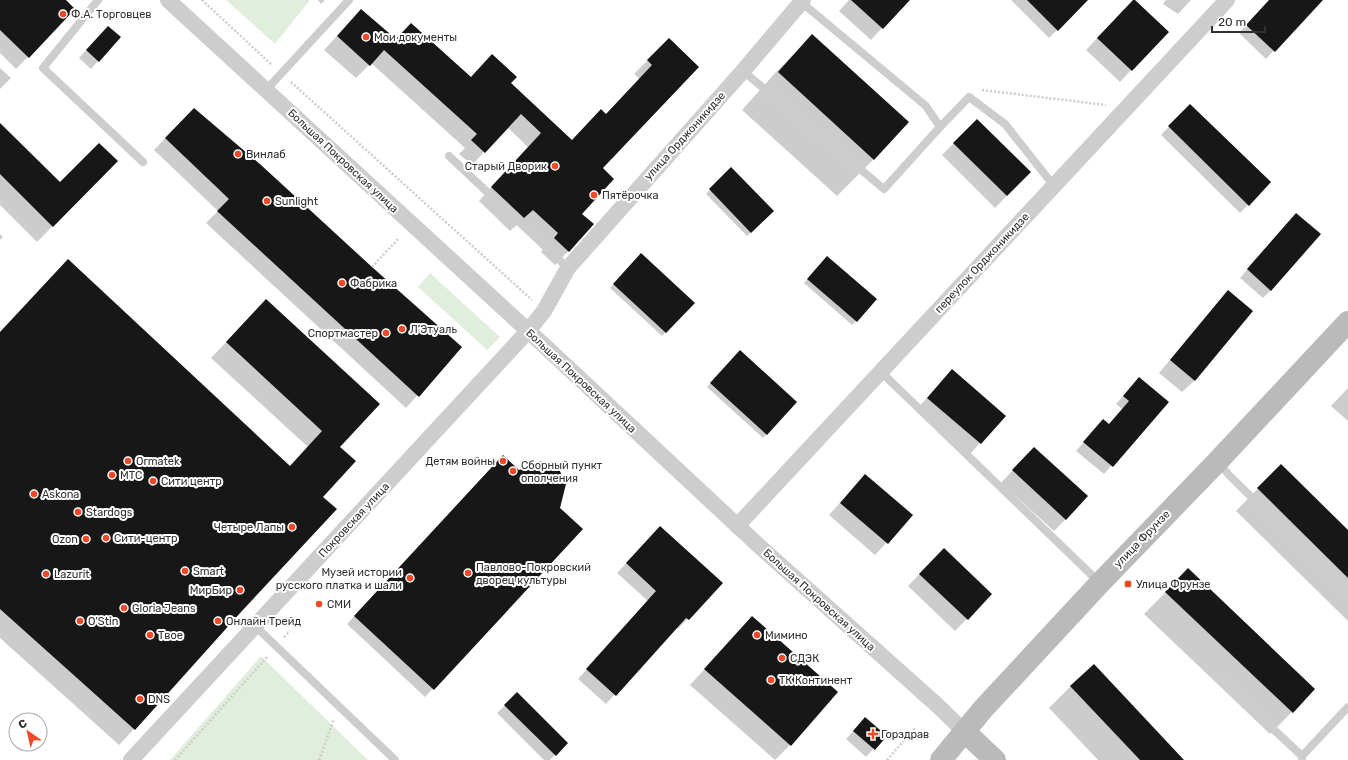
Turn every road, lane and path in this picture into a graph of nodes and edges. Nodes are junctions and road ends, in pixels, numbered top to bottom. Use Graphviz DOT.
graph roads {
  1 [pos="98,0"];
  2 [pos="168,0"];
  3 [pos="202,0"];
  4 [pos="350,0"];
  5 [pos="1227,0"];
  6 [pos="802,1"];
  7 [pos="743,71"];
  8 [pos="282,74"];
  9 [pos="260,85"];
  10 [pos="969,97"];
  11 [pos="1126,108"];
  12 [pos="940,127"];
  13 [pos="449,156"];
  14 [pos="143,162"];
  15 [pos="1054,186"];
  16 [pos="399,238"];
  17 [pos="372,267"];
  18 [pos="568,268"];
  19 [pos="535,303"];
  20 [pos="1348,322"];
  21 [pos="528,331"];
  22 [pos="881,372"];
  23 [pos="1217,462"];
  24 [pos="737,526"];
  25 [pos="1100,583"];
  26 [pos="1348,594"];
  27 [pos="256,627"];
  28 [pos="290,631"];
  29 [pos="276,646"];
  30 [pos="1217,676"];
  31 [pos="339,707"];
  32 [pos="1348,707"];
  33 [pos="916,727"];
  34 [pos="965,732"];
  35 [pos="1302,758"];
  36 [pos="131,760"];
  37 [pos="175,760"];
  38 [pos="319,760"];
  39 [pos="395,760"];
  40 [pos="887,760"];
  41 [pos="941,760"];
  42 [pos="995,760"];
  1 -- 14 [label="lane"];
  2 -- 9 [label="street, Большая Покровская улица"];
  3 -- 8 [label="path"];
  4 -- 8 [label="lane"];
  5 -- 11 [label="street, переулок Орджоникидзе"];
  6 -- 7 [label="street, улица Орджоникидзе"];
  6 -- 12 [label="lane"];
  7 -- 12 [label="lane"];
  7 -- 18 [label="street, улица Орджоникидзе"];
  8 -- 9 [label="lane"];
  8 -- 19 [label="path"];
  9 -- 21 [label="street, Большая Покровская улица"];
  10 -- 11 [label="path"];
  10 -- 12 [label="lane"];
  10 -- 15 [label="lane"];
  11 -- 15 [label="street, переулок Орджоникидзе"];
  13 -- 18 [label="lane"];
  15 -- 22 [label="street, переулок Орджоникидзе"];
  16 -- 17 [label="path"];
  18 -- 21 [label="street, улица Орджоникидзе"];
  20 -- 23 [label="main road, улица Фрунзе"];
  21 -- 24 [label="street, Большая Покровская улица"];
  21 -- 27 [label="street, Покровская улица"];
  22 -- 24 [label="street, переулок Орджоникидзе"];
  22 -- 25 [label="lane"];
  23 -- 25 [label="main road, улица Фрунзе"];
  23 -- 26 [label="lane"];
  24 -- 34 [label="street, Большая Покровская улица"];
  25 -- 34 [label="main road, улица Фрунзе"];
  27 -- 29 [label="lane"];
  27 -- 36 [label="street, Покровская улица"];
  28 -- 29 [label="path"];
  29 -- 31 [label="lane"];
  29 -- 37 [label="path"];
  30 -- 35 [label="lane"];
  31 -- 38 [label="path"];
  31 -- 39 [label="lane"];
  32 -- 35 [label="lane"];
  33 -- 40 [label="path"];
  34 -- 41 [label="main road, улица Фрунзе"];
  34 -- 42 [label="main road, Большая Покровская улица"];
}
